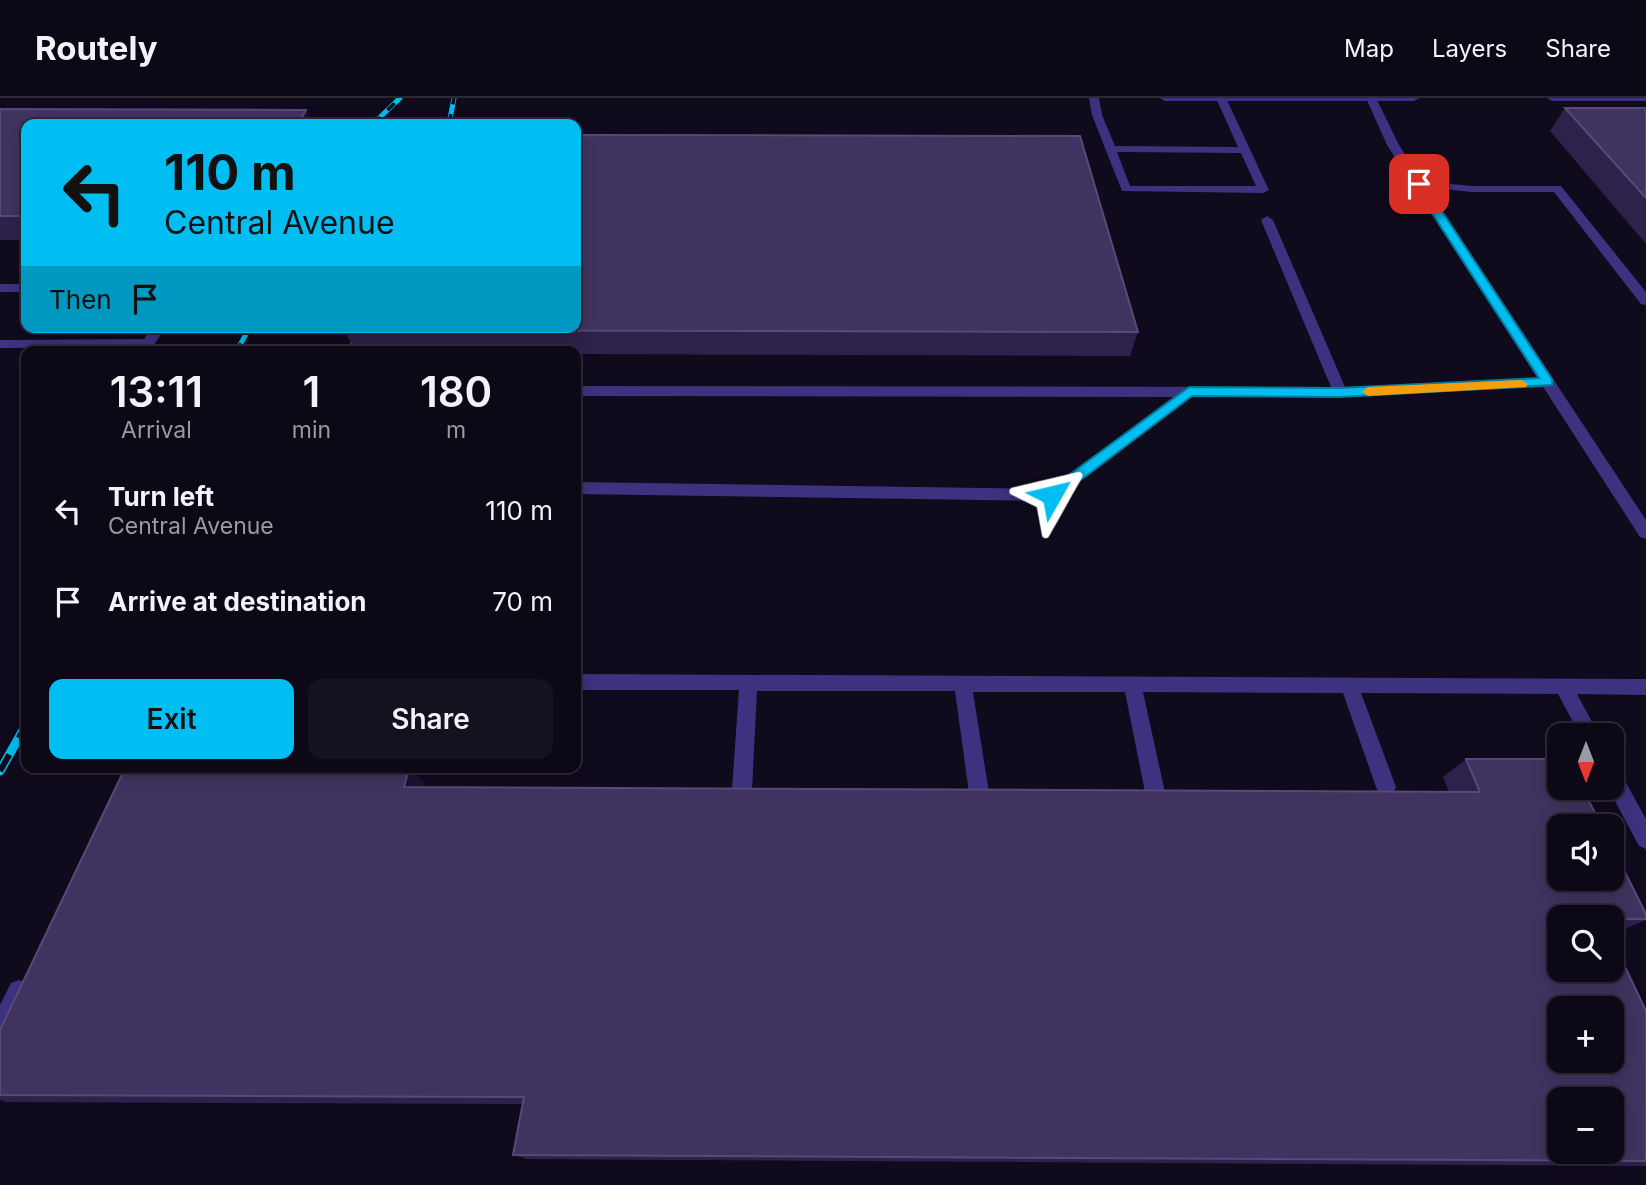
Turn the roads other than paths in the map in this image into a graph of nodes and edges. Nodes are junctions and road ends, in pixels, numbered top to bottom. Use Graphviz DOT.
graph roads {
  1 [pos="1094,98"];
  2 [pos="1165,98"];
  3 [pos="1221,98"];
  4 [pos="1371,98"];
  5 [pos="1414,98"];
  6 [pos="1552,98"];
  7 [pos="1646,98"];
  8 [pos="1112,149"];
  9 [pos="1243,150"];
  10 [pos="1419,184"];
  11 [pos="1267,220"];
  12 [pos="0,288"];
  13 [pos="21,288"];
  14 [pos="1646,301"];
  15 [pos="155,333"];
  16 [pos="0,344"];
  17 [pos="1548,382"];
  18 [pos="581,391"];
  19 [pos="1189,392"];
  20 [pos="1340,392"];
  21 [pos="581,488"];
  22 [pos="1646,533"];
  23 [pos="581,682"];
  24 [pos="748,683"];
  25 [pos="963,684"];
  26 [pos="1132,684"];
  27 [pos="1349,685"];
  28 [pos="1563,686"];
  29 [pos="1646,687"];
  30 [pos="1583,723"];
  31 [pos="1386,787"];
  32 [pos="742,789"];
  33 [pos="979,793"];
  34 [pos="1156,796"];
  35 [pos="1624,798"];
  36 [pos="1646,839"];
  37 [pos="31,967"];
  38 [pos="0,1029"];
  1 -- 8 [label="street"];
  2 -- 3 [label="street"];
  3 -- 4 [label="street"];
  3 -- 9 [label="street"];
  4 -- 5 [label="street"];
  4 -- 10 [label="street"];
  6 -- 7 [label="street"];
  8 -- 9 [label="street"];
  8 -- 9 [label="street"];
  10 -- 14 [label="street"];
  10 -- 17 [label="street"];
  11 -- 20 [label="street"];
  12 -- 13 [label="street"];
  15 -- 16 [label="street"];
  17 -- 20 [label="street"];
  17 -- 22 [label="street"];
  18 -- 19 [label="street"];
  19 -- 20 [label="street"];
  19 -- 21 [label="street"];
  23 -- 24 [label="street"];
  24 -- 25 [label="street"];
  24 -- 32 [label="street"];
  25 -- 26 [label="street"];
  25 -- 33 [label="street"];
  26 -- 27 [label="street"];
  26 -- 34 [label="street"];
  27 -- 28 [label="street"];
  27 -- 31 [label="street"];
  28 -- 29 [label="street"];
  28 -- 30 [label="street"];
  35 -- 36 [label="street"];
  37 -- 38 [label="street"];
}
